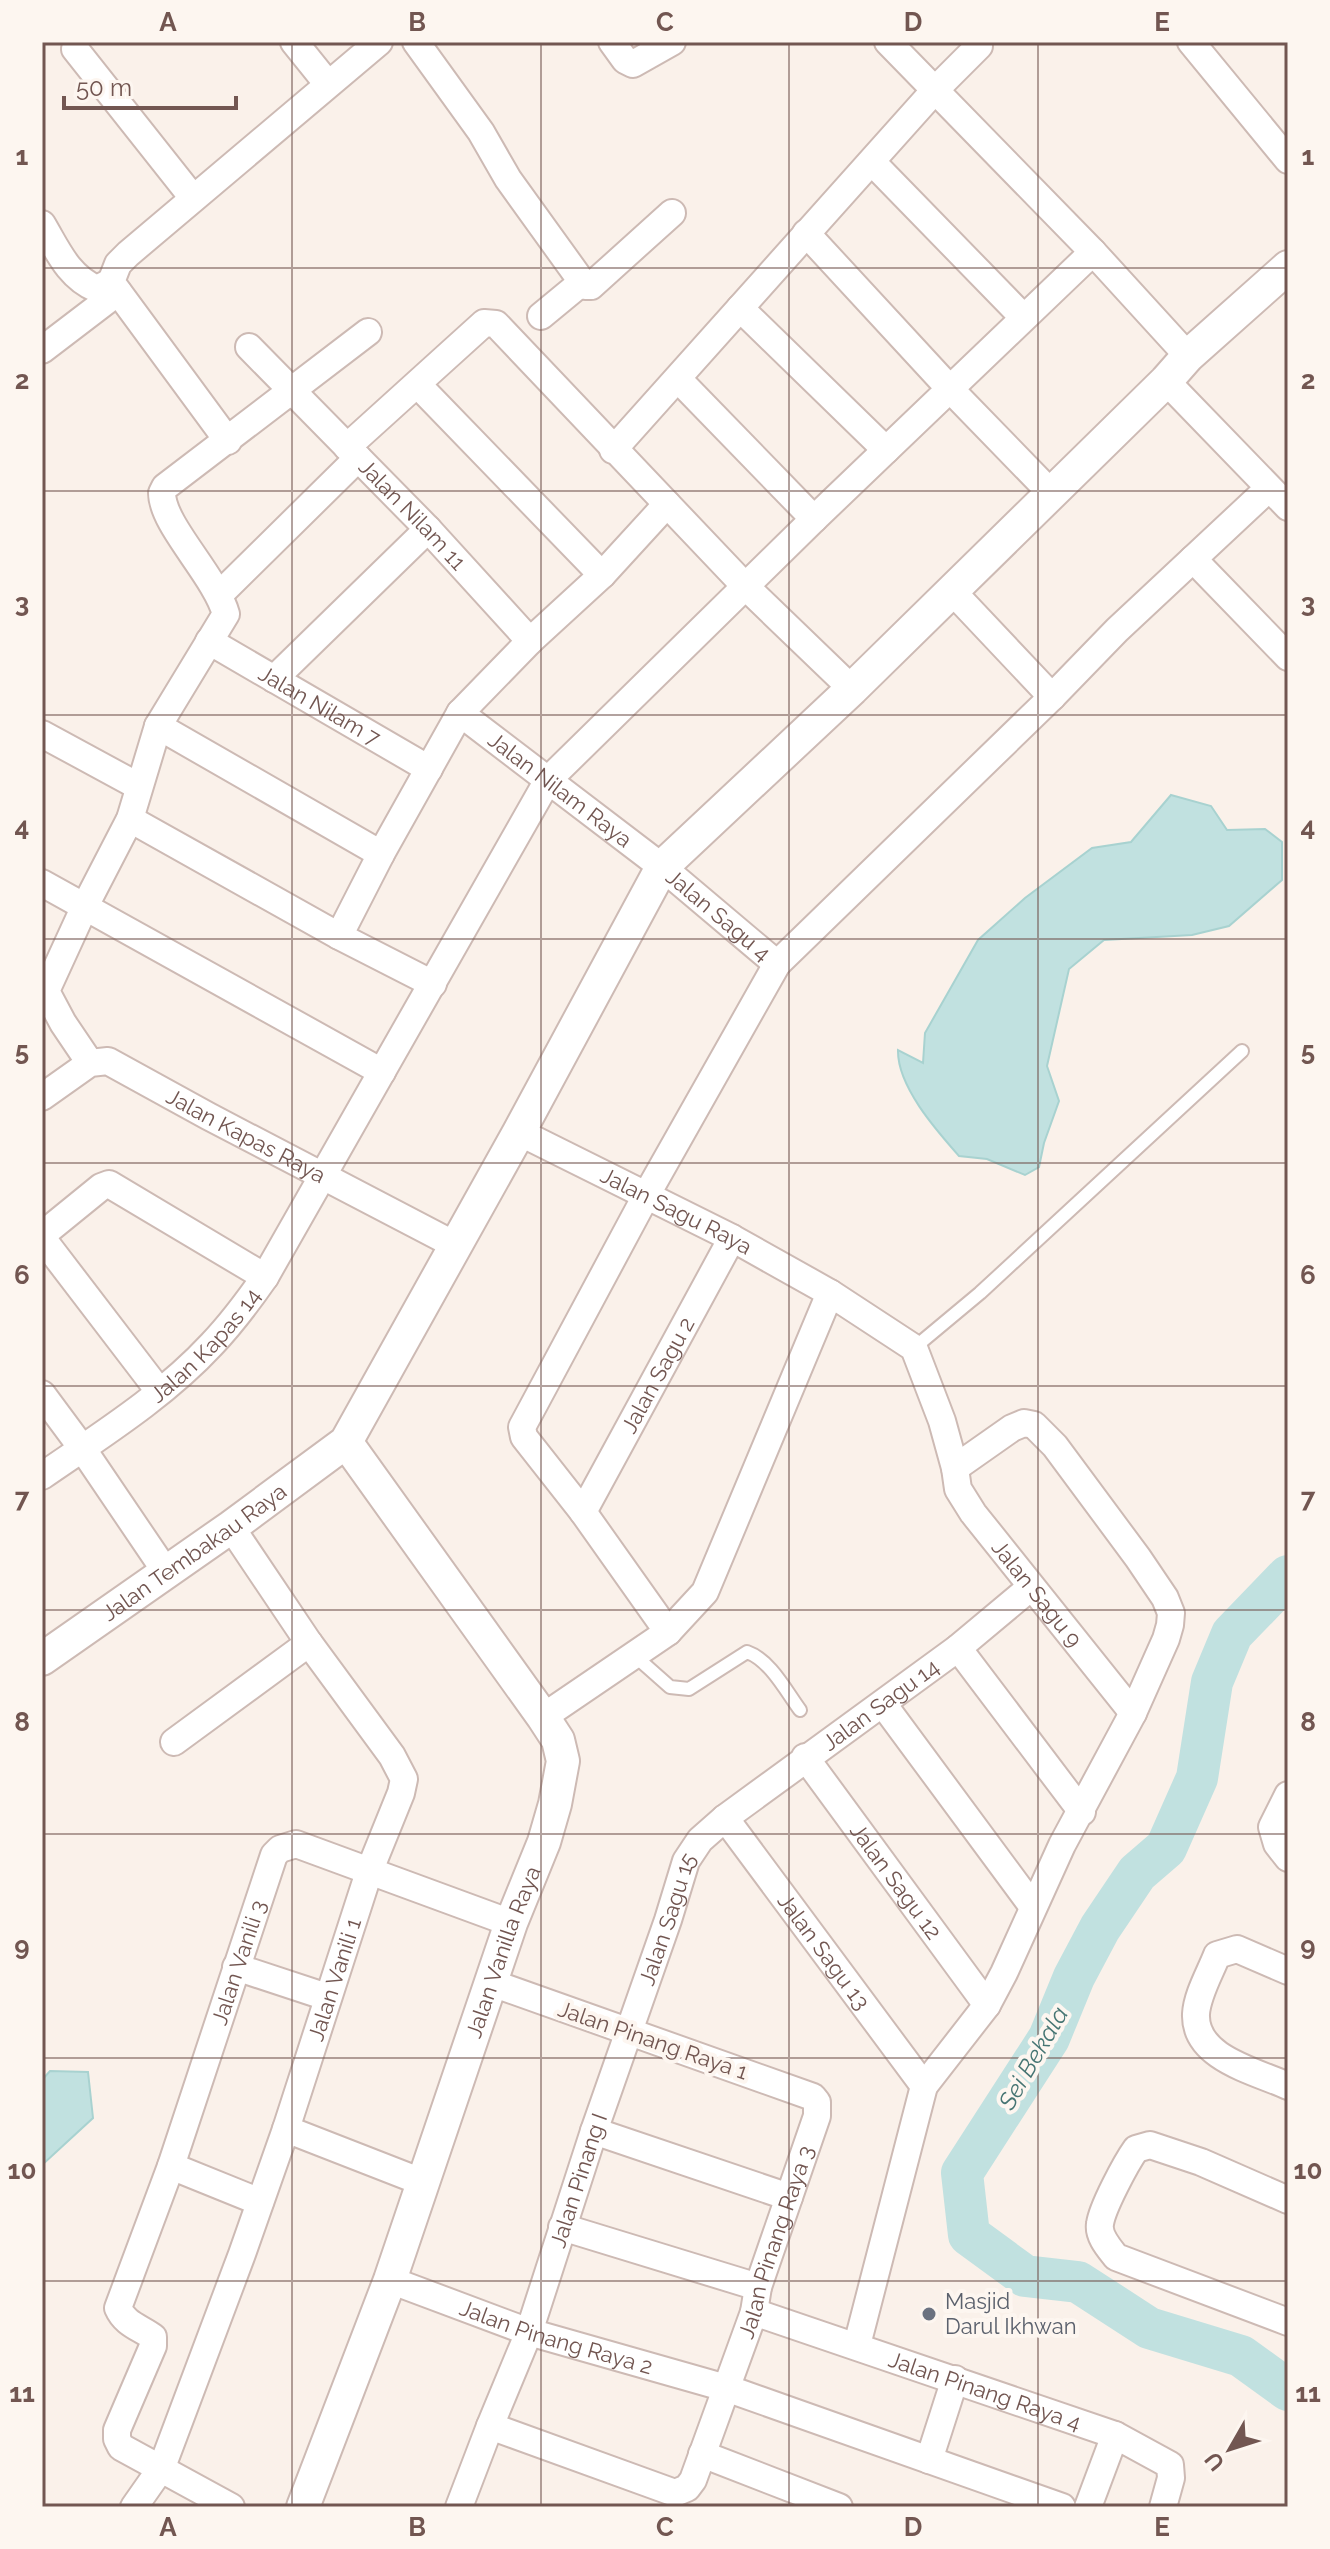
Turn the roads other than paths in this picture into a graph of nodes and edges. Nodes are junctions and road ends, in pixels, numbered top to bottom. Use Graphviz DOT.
graph roads {
  1 [pos="294,42"];
  2 [pos="379,42"];
  3 [pos="416,42"];
  4 [pos="612,42"];
  5 [pos="672,42"];
  6 [pos="888,42"];
  7 [pos="1191,42"];
  8 [pos="979,46"];
  9 [pos="75,49"];
  10 [pos="327,83"];
  11 [pos="935,90"];
  12 [pos="1288,160"];
  13 [pos="872,162"];
  14 [pos="193,198"];
  15 [pos="672,213"];
  16 [pos="42,224"];
  17 [pos="806,233"];
  18 [pos="1093,252"];
  19 [pos="1288,267"];
  20 [pos="581,283"];
  21 [pos="115,287"];
  22 [pos="740,308"];
  23 [pos="541,316"];
  24 [pos="1023,317"];
  25 [pos="368,332"];
  26 [pos="249,347"];
  27 [pos="42,350"];
  28 [pos="1188,356"];
  29 [pos="678,379"];
  30 [pos="1166,381"];
  31 [pos="418,385"];
  32 [pos="951,390"];
  33 [pos="292,392"];
  34 [pos="228,441"];
  35 [pos="613,450"];
  36 [pos="886,450"];
  37 [pos="353,452"];
  38 [pos="1269,488"];
  39 [pos="1052,494"];
  40 [pos="667,504"];
  41 [pos="1288,507"];
  42 [pos="814,519"];
  43 [pos="428,529"];
  44 [pos="1193,559"];
  45 [pos="602,575"];
  46 [pos="745,586"];
  47 [pos="952,591"];
  48 [pos="220,594"];
  49 [pos="209,641"];
  50 [pos="530,641"];
  51 [pos="1288,657"];
  52 [pos="274,679"];
  53 [pos="852,689"];
  54 [pos="1052,697"];
  55 [pos="460,713"];
  56 [pos="158,726"];
  57 [pos="42,734"];
  58 [pos="429,769"];
  59 [pos="548,780"];
  60 [pos="138,786"];
  61 [pos="130,819"];
  62 [pos="381,854"];
  63 [pos="662,867"];
  64 [pos="42,883"];
  65 [pos="85,906"];
  66 [pos="339,936"];
  67 [pos="777,964"];
  68 [pos="433,984"];
  69 [pos="44,990"];
  70 [pos="1242,1051"];
  71 [pos="90,1063"];
  72 [pos="382,1072"];
  73 [pos="42,1097"];
  74 [pos="519,1132"];
  75 [pos="323,1175"];
  76 [pos="647,1194"];
  77 [pos="42,1236"];
  78 [pos="732,1238"];
  79 [pos="455,1245"];
  80 [pos="265,1277"];
  81 [pos="830,1293"];
  82 [pos="914,1348"];
  83 [pos="159,1391"];
  84 [pos="42,1394"];
  85 [pos="346,1442"];
  86 [pos="82,1448"];
  87 [pos="955,1468"];
  88 [pos="42,1476"];
  89 [pos="583,1512"];
  90 [pos="231,1527"];
  91 [pos="166,1572"];
  92 [pos="1031,1587"];
  93 [pos="668,1632"];
  94 [pos="309,1643"];
  95 [pos="958,1648"];
  96 [pos="635,1656"];
  97 [pos="42,1659"];
  98 [pos="883,1704"];
  99 [pos="800,1710"];
  100 [pos="1133,1713"];
  101 [pos="543,1717"];
  102 [pos="174,1742"];
  103 [pos="805,1757"];
  104 [pos="1288,1795"];
  105 [pos="1082,1812"];
  106 [pos="725,1818"];
  107 [pos="1288,1858"];
  108 [pos="369,1872"];
  109 [pos="1033,1907"];
  110 [pos="511,1923"];
  111 [pos="236,1967"];
  112 [pos="1288,1971"];
  113 [pos="492,1983"];
  114 [pos="327,1997"];
  115 [pos="987,2005"];
  116 [pos="628,2031"];
  117 [pos="924,2086"];
  118 [pos="1288,2086"];
  119 [pos="813,2097"];
  120 [pos="286,2129"];
  121 [pos="594,2131"];
  122 [pos="171,2166"];
  123 [pos="422,2182"];
  124 [pos="789,2197"];
  125 [pos="1288,2200"];
  126 [pos="260,2202"];
  127 [pos="562,2227"];
  128 [pos="390,2280"];
  129 [pos="756,2299"];
  130 [pos="1288,2322"];
  131 [pos="529,2332"];
  132 [pos="857,2345"];
  133 [pos="955,2379"];
  134 [pos="726,2388"];
  135 [pos="490,2426"];
  136 [pos="1115,2435"];
  137 [pos="702,2454"];
  138 [pos="929,2460"];
  139 [pos="162,2467"];
  140 [pos="134,2507"];
  141 [pos="231,2507"];
  142 [pos="303,2507"];
  143 [pos="459,2507"];
  144 [pos="839,2507"];
  145 [pos="1062,2507"];
  146 [pos="1088,2507"];
  147 [pos="1163,2507"];
  1 -- 10 [label="street"];
  2 -- 10 [label="street"];
  3 -- 20 [label="street"];
  4 -- 5 [label="street"];
  6 -- 11 [label="street"];
  7 -- 12 [label="street"];
  8 -- 11 [label="street"];
  9 -- 14 [label="street"];
  10 -- 14 [label="street"];
  11 -- 13 [label="street"];
  11 -- 18 [label="street"];
  13 -- 17 [label="street"];
  13 -- 24 [label="street"];
  14 -- 21 [label="street"];
  15 -- 20 [label="street"];
  16 -- 21 [label="street"];
  17 -- 22 [label="street"];
  17 -- 32 [label="street"];
  18 -- 24 [label="street, Jalan Kapas 14"];
  18 -- 28 [label="street"];
  19 -- 28 [label="street"];
  20 -- 23 [label="street"];
  21 -- 27 [label="street"];
  21 -- 34 [label="street"];
  22 -- 29 [label="street"];
  22 -- 36 [label="street"];
  24 -- 32 [label="street, Jalan Kapas 14"];
  25 -- 33 [label="street"];
  26 -- 33 [label="street, Jalan Nilam 11"];
  28 -- 30 [label="street"];
  29 -- 35 [label="street"];
  29 -- 42 [label="street"];
  30 -- 38 [label="street"];
  30 -- 39 [label="street"];
  31 -- 35 [label="street"];
  31 -- 37 [label="street"];
  31 -- 45 [label="street"];
  32 -- 36 [label="street, Jalan Kapas 14"];
  32 -- 39 [label="street"];
  33 -- 34 [label="street"];
  33 -- 37 [label="street, Jalan Nilam 11"];
  34 -- 48 [label="street"];
  35 -- 40 [label="street"];
  36 -- 42 [label="street, Jalan Kapas 14"];
  37 -- 43 [label="street, Jalan Nilam 11"];
  37 -- 48 [label="street"];
  38 -- 41 [label="street"];
  38 -- 44 [label="street"];
  39 -- 47 [label="street"];
  40 -- 45 [label="street"];
  40 -- 46 [label="street"];
  42 -- 46 [label="street, Jalan Kapas 14"];
  43 -- 50 [label="street, Jalan Nilam 11"];
  43 -- 52 [label="street"];
  44 -- 51 [label="street"];
  44 -- 54 [label="street"];
  45 -- 50 [label="street"];
  46 -- 53 [label="street"];
  46 -- 59 [label="street, Jalan Kapas 14"];
  47 -- 53 [label="street"];
  47 -- 54 [label="street"];
  48 -- 49 [label="street"];
  49 -- 52 [label="street, Jalan Nilam 7"];
  49 -- 56 [label="street"];
  50 -- 55 [label="street"];
  52 -- 58 [label="street, Jalan Nilam 7"];
  53 -- 63 [label="street"];
  54 -- 67 [label="street"];
  55 -- 58 [label="street"];
  55 -- 59 [label="street, Jalan Nilam Raya"];
  56 -- 60 [label="street"];
  56 -- 62 [label="street"];
  57 -- 60 [label="street"];
  58 -- 62 [label="street"];
  59 -- 63 [label="street, Jalan Nilam Raya"];
  59 -- 68 [label="street, Jalan Kapas 14"];
  60 -- 61 [label="street"];
  61 -- 65 [label="street"];
  61 -- 66 [label="street"];
  62 -- 66 [label="street"];
  63 -- 67 [label="street, Jalan Sagu 4"];
  63 -- 74 [label="street"];
  64 -- 65 [label="street"];
  65 -- 69 [label="street"];
  65 -- 72 [label="street"];
  66 -- 68 [label="street"];
  67 -- 76 [label="street"];
  68 -- 72 [label="street, Jalan Kapas 14"];
  69 -- 71 [label="street"];
  70 -- 82 [label="lane"];
  71 -- 73 [label="street"];
  71 -- 75 [label="street, Jalan Kapas Raya"];
  72 -- 75 [label="street, Jalan Kapas 14"];
  74 -- 76 [label="street, Jalan Sagu Raya"];
  74 -- 79 [label="street"];
  75 -- 79 [label="street, Jalan Kapas Raya"];
  75 -- 80 [label="street, Jalan Kapas 14"];
  76 -- 78 [label="street, Jalan Sagu Raya"];
  76 -- 89 [label="street"];
  77 -- 80 [label="street"];
  77 -- 83 [label="street"];
  78 -- 81 [label="street, Jalan Sagu Raya"];
  78 -- 89 [label="street, Jalan Sagu 2"];
  79 -- 85 [label="street"];
  80 -- 83 [label="street, Jalan Kapas 14"];
  81 -- 82 [label="street, Jalan Sagu Raya"];
  81 -- 93 [label="street"];
  82 -- 87 [label="street, Jalan Sagu 9"];
  83 -- 86 [label="street, Jalan Kapas 14"];
  84 -- 86 [label="street"];
  85 -- 90 [label="street, Jalan Tembakau Raya"];
  85 -- 101 [label="street, Jalan Vanilla Raya"];
  86 -- 88 [label="street, Jalan Kapas 14"];
  86 -- 91 [label="street"];
  87 -- 92 [label="street, Jalan Sagu 9"];
  87 -- 100 [label="street"];
  89 -- 93 [label="street"];
  90 -- 91 [label="street, Jalan Tembakau Raya"];
  90 -- 94 [label="street, Jalan Vanili 1"];
  91 -- 97 [label="street, Jalan Tembakau Raya"];
  92 -- 95 [label="street, Jalan Sagu 14"];
  92 -- 100 [label="street, Jalan Sagu 9"];
  93 -- 96 [label="street"];
  94 -- 102 [label="street"];
  94 -- 108 [label="street, Jalan Vanili 1"];
  95 -- 98 [label="street, Jalan Sagu 14"];
  95 -- 105 [label="street"];
  96 -- 99 [label="lane"];
  96 -- 101 [label="street"];
  98 -- 103 [label="street, Jalan Sagu 14"];
  98 -- 109 [label="street"];
  100 -- 105 [label="street"];
  101 -- 110 [label="street, Jalan Vanilla Raya"];
  103 -- 106 [label="street, Jalan Sagu 14"];
  103 -- 115 [label="street, Jalan Sagu 12"];
  104 -- 107 [label="street"];
  105 -- 109 [label="street"];
  106 -- 116 [label="street, Jalan Sagu 15"];
  106 -- 117 [label="street, Jalan Sagu 13"];
  108 -- 110 [label="street, Jalan Vanili 3"];
  108 -- 111 [label="street, Jalan Vanili 3"];
  108 -- 114 [label="street, Jalan Vanili 1"];
  109 -- 115 [label="street"];
  110 -- 113 [label="street, Jalan Vanilla Raya"];
  111 -- 114 [label="street"];
  111 -- 122 [label="street, Jalan Vanili 3"];
  112 -- 118 [label="street"];
  113 -- 116 [label="street, Jalan Pinang Raya 1"];
  113 -- 123 [label="street, Jalan Vanilla Raya"];
  114 -- 120 [label="street, Jalan Vanili 1"];
  115 -- 117 [label="street"];
  116 -- 119 [label="street, Jalan Pinang Raya 1"];
  116 -- 121 [label="street, Jalan Pinang I"];
  117 -- 132 [label="street"];
  119 -- 124 [label="street, Jalan Pinang Raya 3"];
  120 -- 123 [label="street"];
  120 -- 126 [label="street, Jalan Vanili 1"];
  121 -- 124 [label="street"];
  121 -- 127 [label="street, Jalan Pinang I"];
  122 -- 126 [label="street"];
  122 -- 139 [label="street, Jalan Vanili 3"];
  123 -- 128 [label="street, Jalan Vanilla Raya"];
  124 -- 129 [label="street, Jalan Pinang Raya 3"];
  125 -- 130 [label="street"];
  126 -- 139 [label="street, Jalan Vanili 1"];
  127 -- 129 [label="street, Jalan Pinang Raya 4"];
  127 -- 131 [label="street, Jalan Pinang I"];
  128 -- 131 [label="street, Jalan Pinang Raya 2"];
  128 -- 142 [label="street, Jalan Vanilla Raya"];
  129 -- 132 [label="street, Jalan Pinang Raya 4"];
  129 -- 134 [label="street, Jalan Pinang Raya 3"];
  131 -- 134 [label="street, Jalan Pinang Raya 2"];
  131 -- 135 [label="street, Jalan Pinang I"];
  132 -- 133 [label="street, Jalan Pinang Raya 4"];
  133 -- 136 [label="street, Jalan Pinang Raya 4"];
  133 -- 138 [label="street"];
  134 -- 137 [label="street, Jalan Pinang Raya 3"];
  134 -- 138 [label="street, Jalan Pinang Raya 2"];
  135 -- 137 [label="street, Jalan Pinang Raya 3"];
  135 -- 143 [label="street, Jalan Pinang I"];
  136 -- 146 [label="street"];
  136 -- 147 [label="street, Jalan Pinang Raya 4"];
  137 -- 144 [label="street"];
  138 -- 145 [label="street, Jalan Pinang Raya 2"];
  139 -- 140 [label="street, Jalan Vanili 1"];
  139 -- 141 [label="street"];
}
